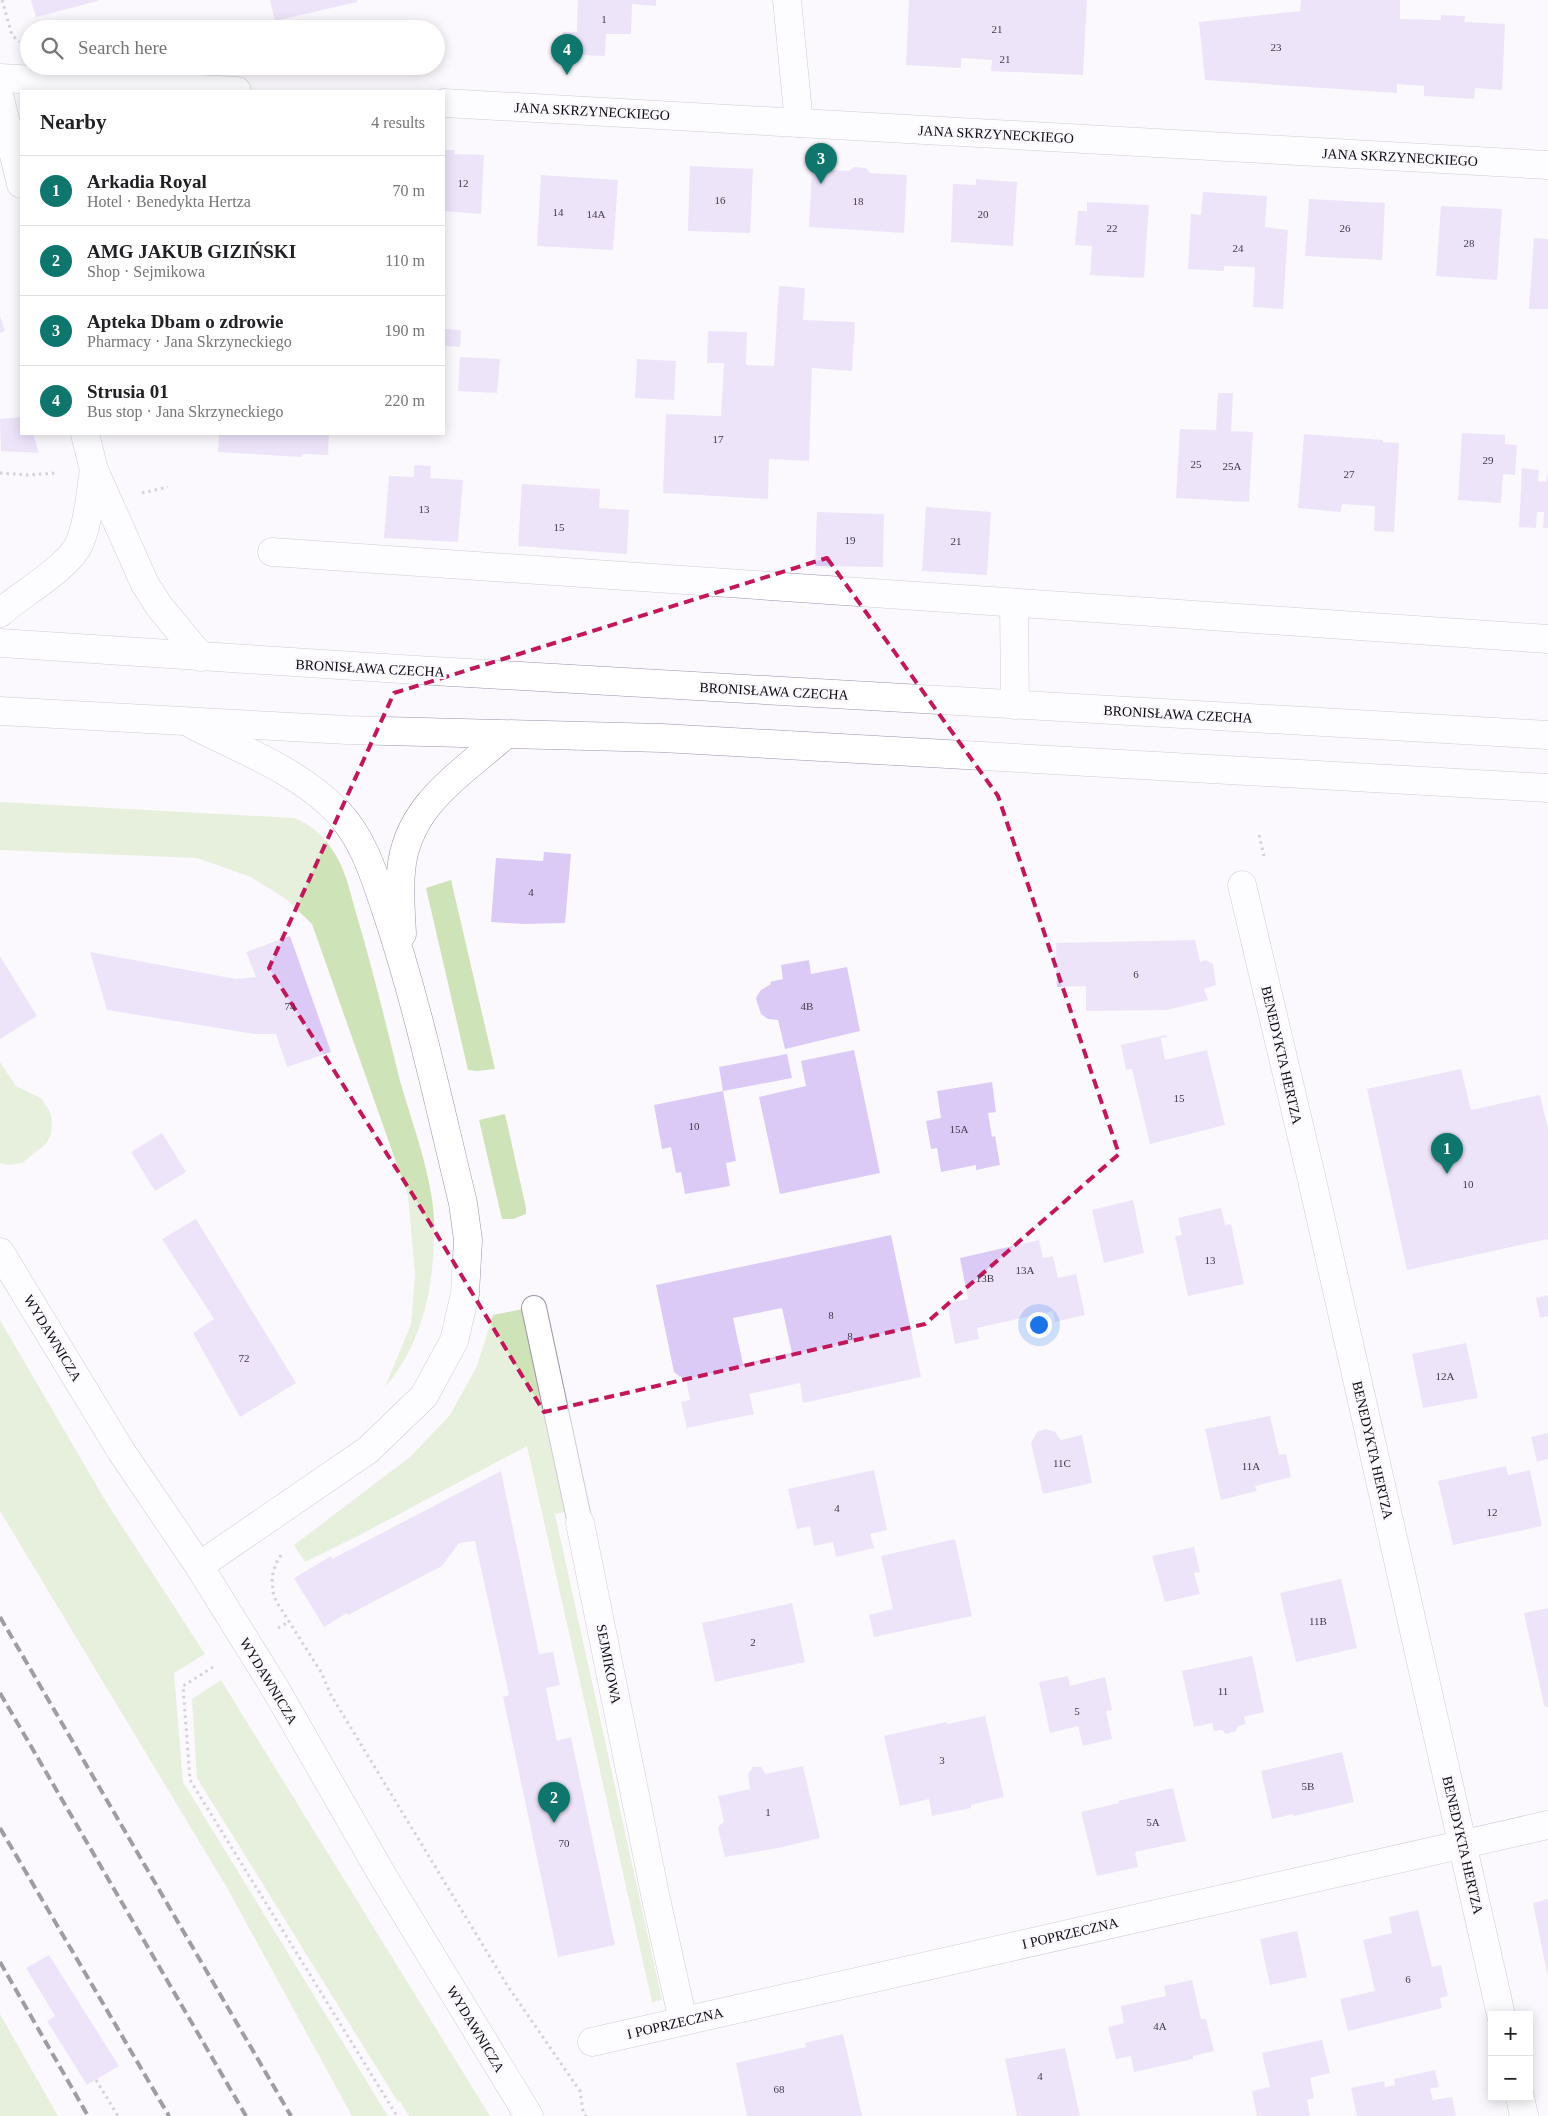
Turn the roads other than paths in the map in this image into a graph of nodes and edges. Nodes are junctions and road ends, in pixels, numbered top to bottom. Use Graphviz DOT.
graph roads {
  1 [pos="787,0"];
  2 [pos="0,78"];
  3 [pos="219,90"];
  4 [pos="0,99"];
  5 [pos="445,103"];
  6 [pos="799,123"];
  7 [pos="1548,165"];
  8 [pos="20,180"];
  9 [pos="85,435"];
  10 [pos="94,470"];
  11 [pos="272,552"];
  12 [pos="1014,603"];
  13 [pos="0,613"];
  14 [pos="1548,639"];
  15 [pos="0,643"];
  16 [pos="201,658"];
  17 [pos="1015,705"];
  18 [pos="0,711"];
  19 [pos="182,720"];
  20 [pos="505,735"];
  21 [pos="1548,735"];
  22 [pos="1548,788"];
  23 [pos="1242,885"];
  24 [pos="402,958"];
  25 [pos="0,1252"];
  26 [pos="534,1308"];
  27 [pos="580,1523"];
  28 [pos="199,1566"];
  29 [pos="1548,1825"];
  30 [pos="1462,1844"];
  31 [pos="1500,2011"];
  32 [pos="683,2021"];
  33 [pos="592,2042"];
  34 [pos="1521,2101"];
  35 [pos="529,2116"];
  36 [pos="1524,2116"];
  1 -- 6 [label="main road"];
  2 -- 3 [label="main road"];
  4 -- 8 [label="main road"];
  5 -- 6 [label="main road, JANA SKRZYNECKIEGO"];
  6 -- 7 [label="main road, JANA SKRZYNECKIEGO"];
  9 -- 10 [label="main road"];
  10 -- 13 [label="main road"];
  10 -- 16 [label="main road"];
  11 -- 12 [label="main road"];
  12 -- 14 [label="main road"];
  12 -- 17 [label="main road"];
  15 -- 16 [label="main road, BRONISŁAWA CZECHA"];
  16 -- 17 [label="main road, BRONISŁAWA CZECHA"];
  17 -- 21 [label="main road, BRONISŁAWA CZECHA"];
  18 -- 19 [label="main road"];
  19 -- 20 [label="main road"];
  19 -- 24 [label="main road"];
  20 -- 22 [label="main road"];
  20 -- 24 [label="main road"];
  23 -- 30 [label="main road, BENEDYKTA HERTZA"];
  24 -- 28 [label="main road"];
  25 -- 28 [label="main road, WYDAWNICZA"];
  26 -- 27 [label="lane, SEJMIKOWA"];
  27 -- 32 [label="main road, SEJMIKOWA"];
  28 -- 35 [label="main road, WYDAWNICZA"];
  29 -- 30 [label="main road, I POPRZECZNA"];
  30 -- 31 [label="main road, BENEDYKTA HERTZA"];
  30 -- 32 [label="main road, I POPRZECZNA"];
  32 -- 33 [label="main road, I POPRZECZNA"];
  34 -- 36 [label="main road"];
}
